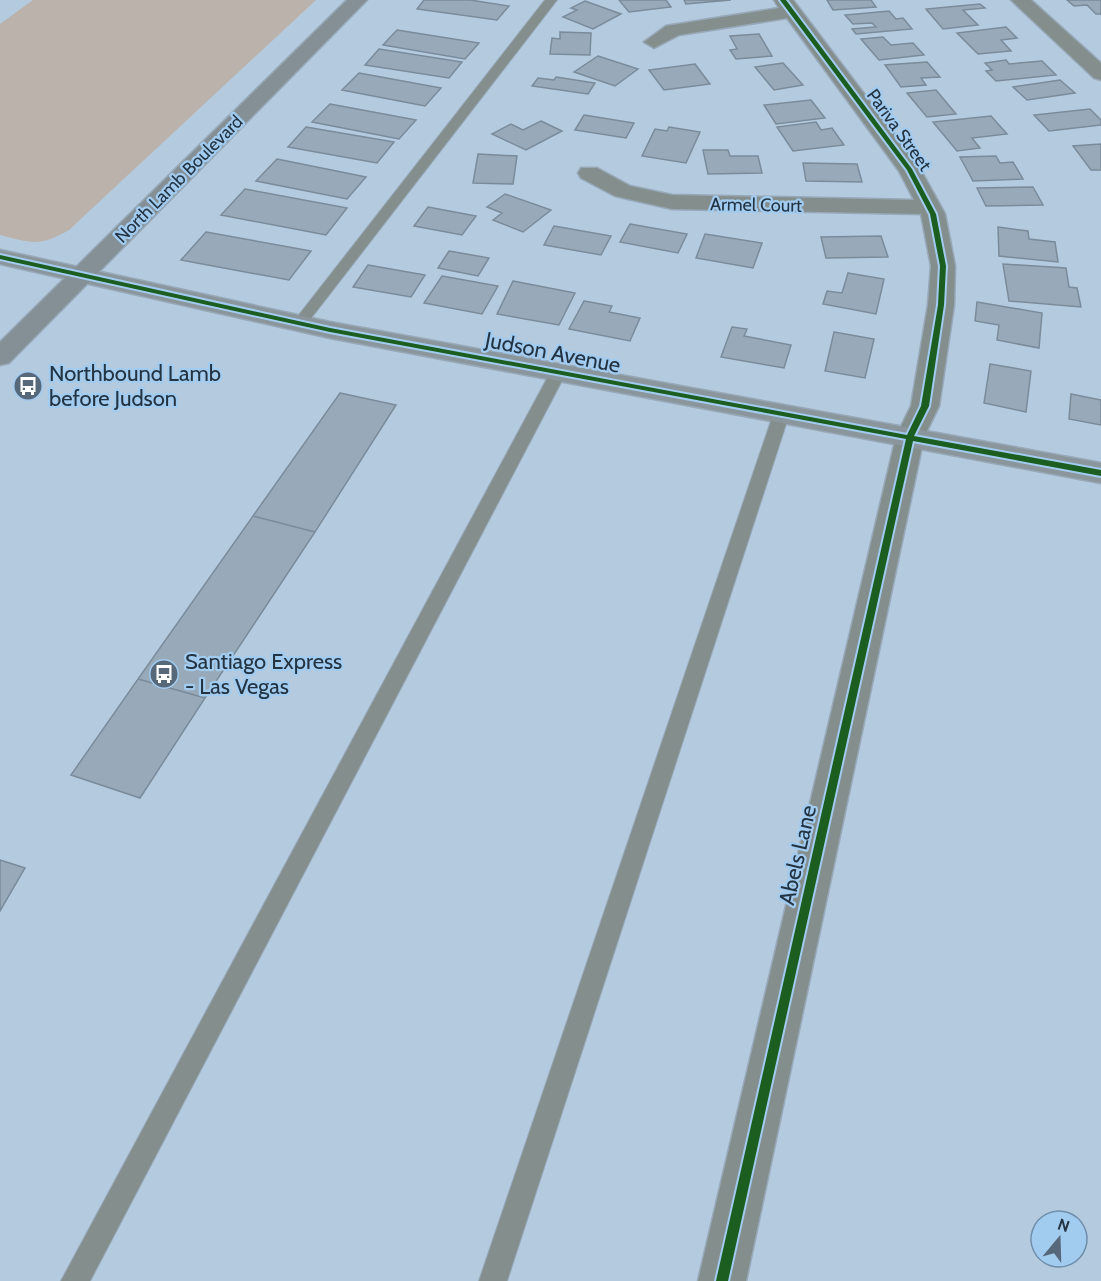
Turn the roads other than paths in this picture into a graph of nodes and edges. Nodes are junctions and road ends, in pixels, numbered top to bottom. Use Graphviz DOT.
graph roads {
  1 [pos="358,0"];
  2 [pos="551,0"];
  3 [pos="1020,0"];
  4 [pos="787,6"];
  5 [pos="654,42"];
  6 [pos="1101,74"];
  7 [pos="589,173"];
  8 [pos="929,207"];
  9 [pos="0,257"];
  10 [pos="82,275"];
  11 [pos="300,323"];
  12 [pos="0,357"];
  13 [pos="558,373"];
  14 [pos="781,415"];
  15 [pos="910,437"];
  16 [pos="1101,473"];
  17 [pos="75,1281"];
  18 [pos="493,1281"];
  19 [pos="722,1281"];
  1 -- 10 [label="main road, North Lamb Boulevard"];
  2 -- 11 [label="lane"];
  3 -- 6 [label="street"];
  4 -- 5 [label="street"];
  4 -- 8 [label="street, Pariva Street"];
  7 -- 8 [label="street, Armel Court"];
  8 -- 15 [label="street, Pariva Street"];
  9 -- 10 [label="street, Judson Avenue"];
  10 -- 11 [label="street, Judson Avenue"];
  10 -- 12 [label="main road, North Lamb Boulevard"];
  11 -- 13 [label="street, Judson Avenue"];
  13 -- 14 [label="street, Judson Avenue"];
  13 -- 17 [label="lane"];
  14 -- 15 [label="street, Judson Avenue"];
  14 -- 18 [label="lane"];
  15 -- 16 [label="street, Judson Avenue"];
  15 -- 19 [label="street, Abels Lane"];
}
